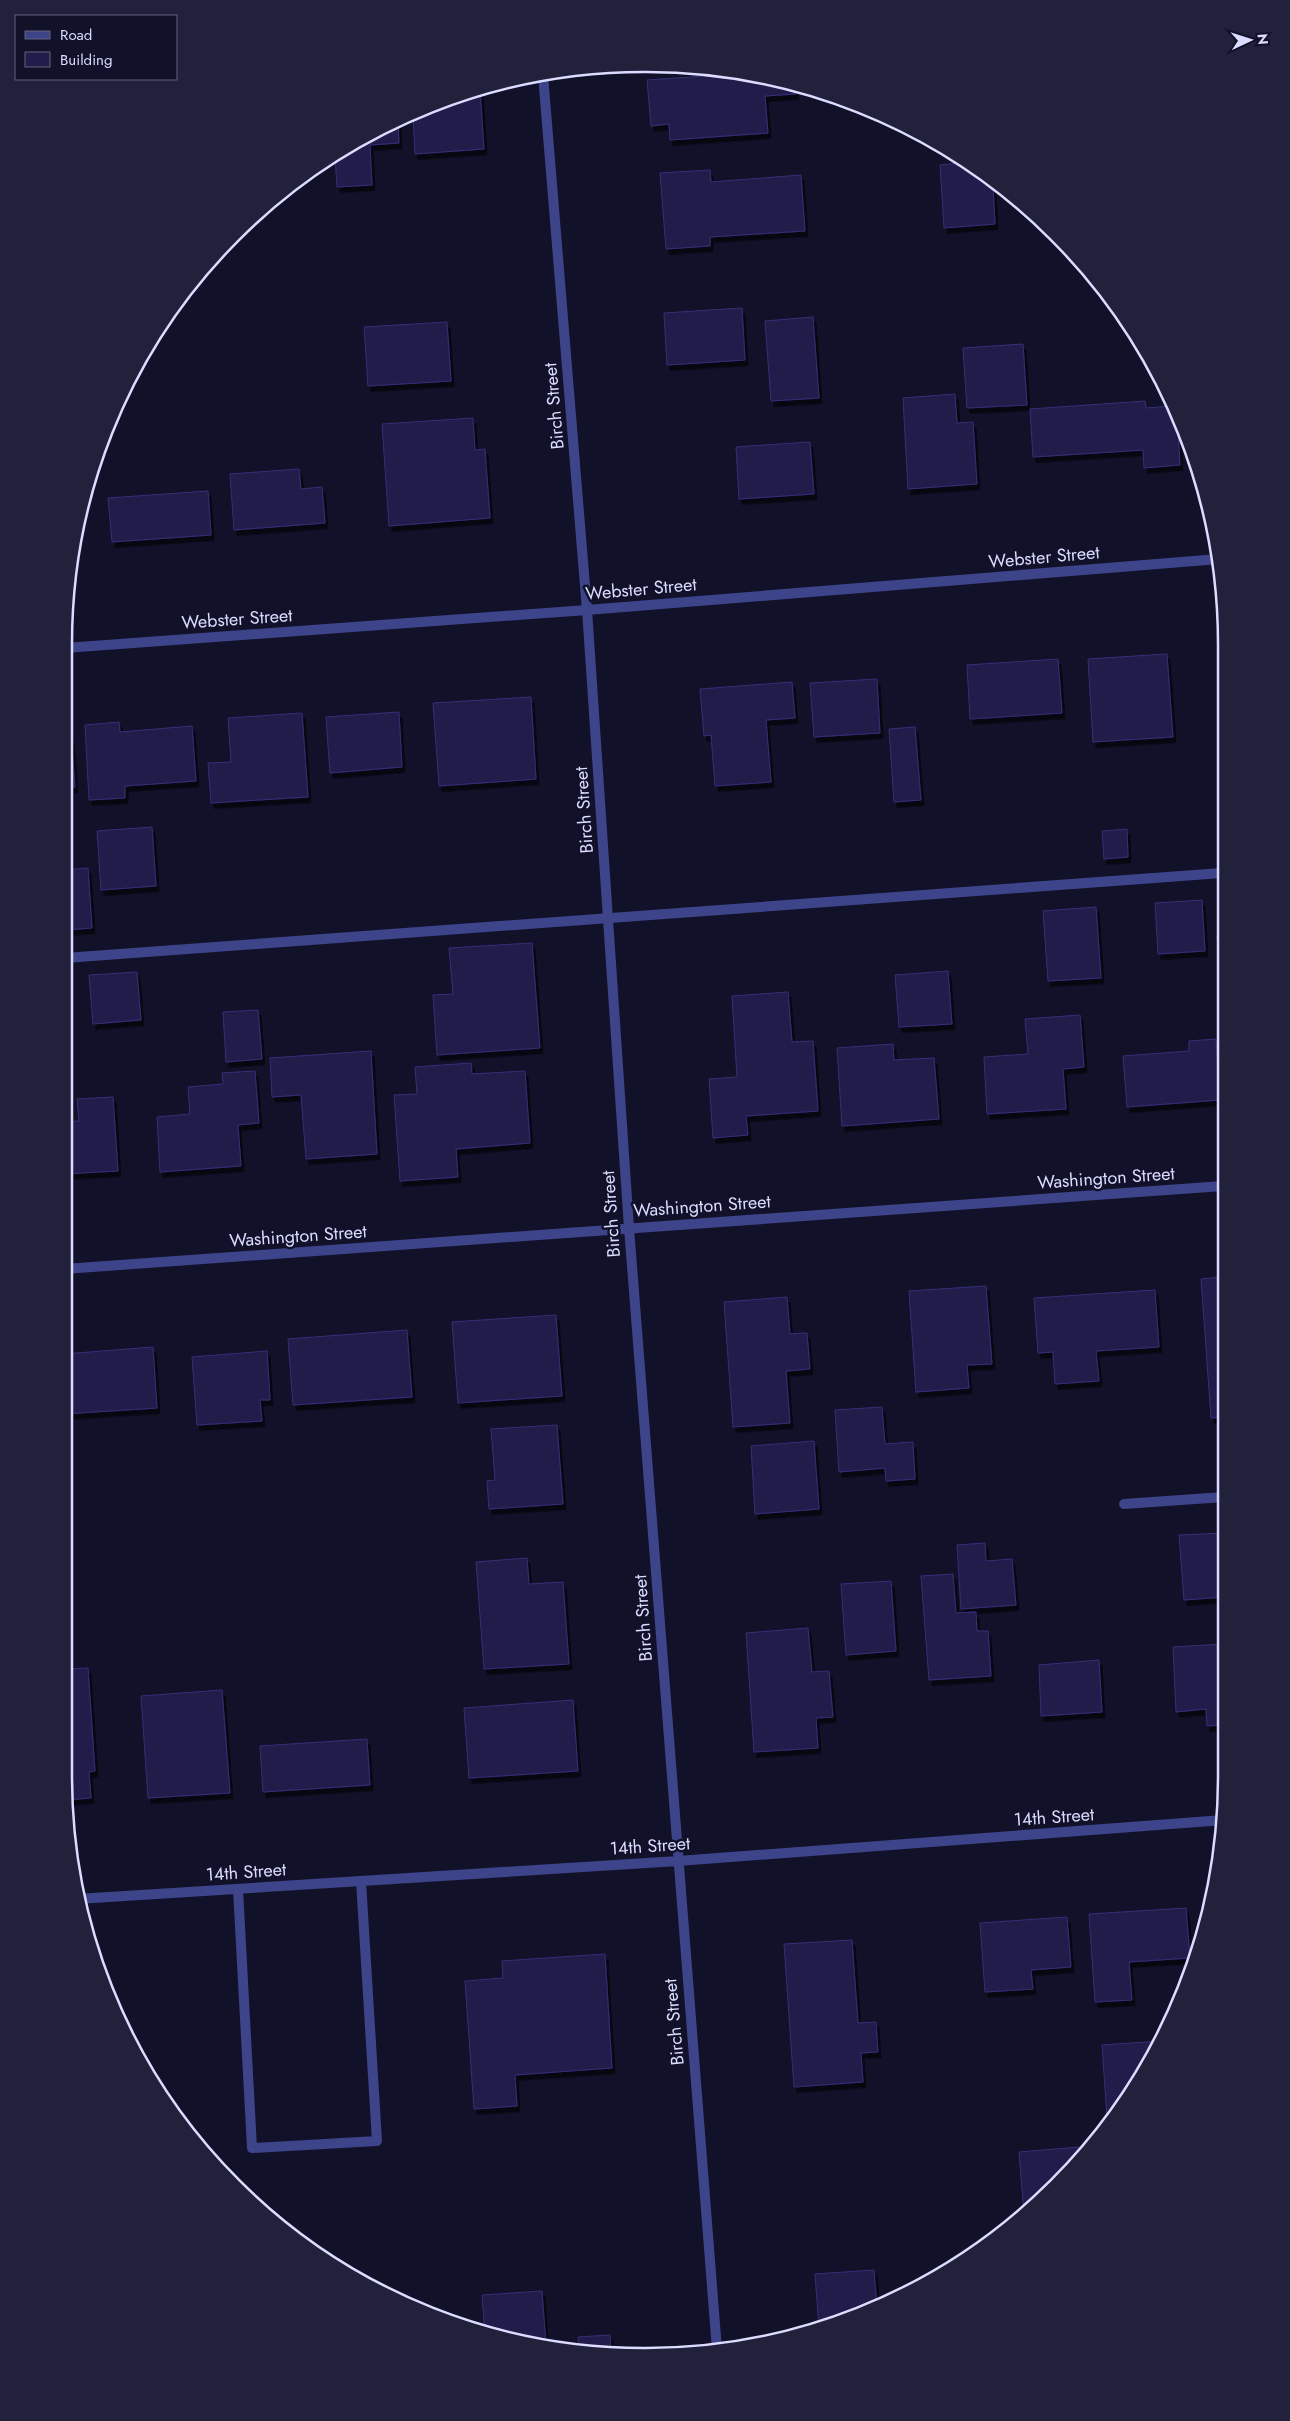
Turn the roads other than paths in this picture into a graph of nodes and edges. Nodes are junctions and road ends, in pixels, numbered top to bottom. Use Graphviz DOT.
graph roads {
  1 [pos="544,82"];
  2 [pos="1211,560"];
  3 [pos="587,610"];
  4 [pos="72,647"];
  5 [pos="1218,873"];
  6 [pos="608,918"];
  7 [pos="72,957"];
  8 [pos="1218,1186"];
  9 [pos="628,1228"];
  10 [pos="72,1268"];
  11 [pos="1218,1497"];
  12 [pos="1124,1504"];
  13 [pos="1215,1821"];
  14 [pos="678,1861"];
  15 [pos="361,1881"];
  16 [pos="238,1889"];
  17 [pos="86,1898"];
  18 [pos="717,2344"];
  1 -- 3 [label="street, Birch Street"];
  2 -- 3 [label="street, Webster Street"];
  3 -- 4 [label="street, Webster Street"];
  3 -- 6 [label="street, Birch Street"];
  5 -- 6 [label="street"];
  6 -- 7 [label="street"];
  6 -- 9 [label="street, Birch Street"];
  8 -- 9 [label="street, Washington Street"];
  9 -- 10 [label="street, Washington Street"];
  9 -- 14 [label="street, Birch Street"];
  11 -- 12 [label="street"];
  13 -- 14 [label="street, 14th Street"];
  14 -- 15 [label="street, 14th Street"];
  14 -- 18 [label="street, Birch Street"];
  15 -- 16 [label="street, 14th Street"];
  15 -- 16 [label="street"];
  16 -- 17 [label="street, 14th Street"];
}
